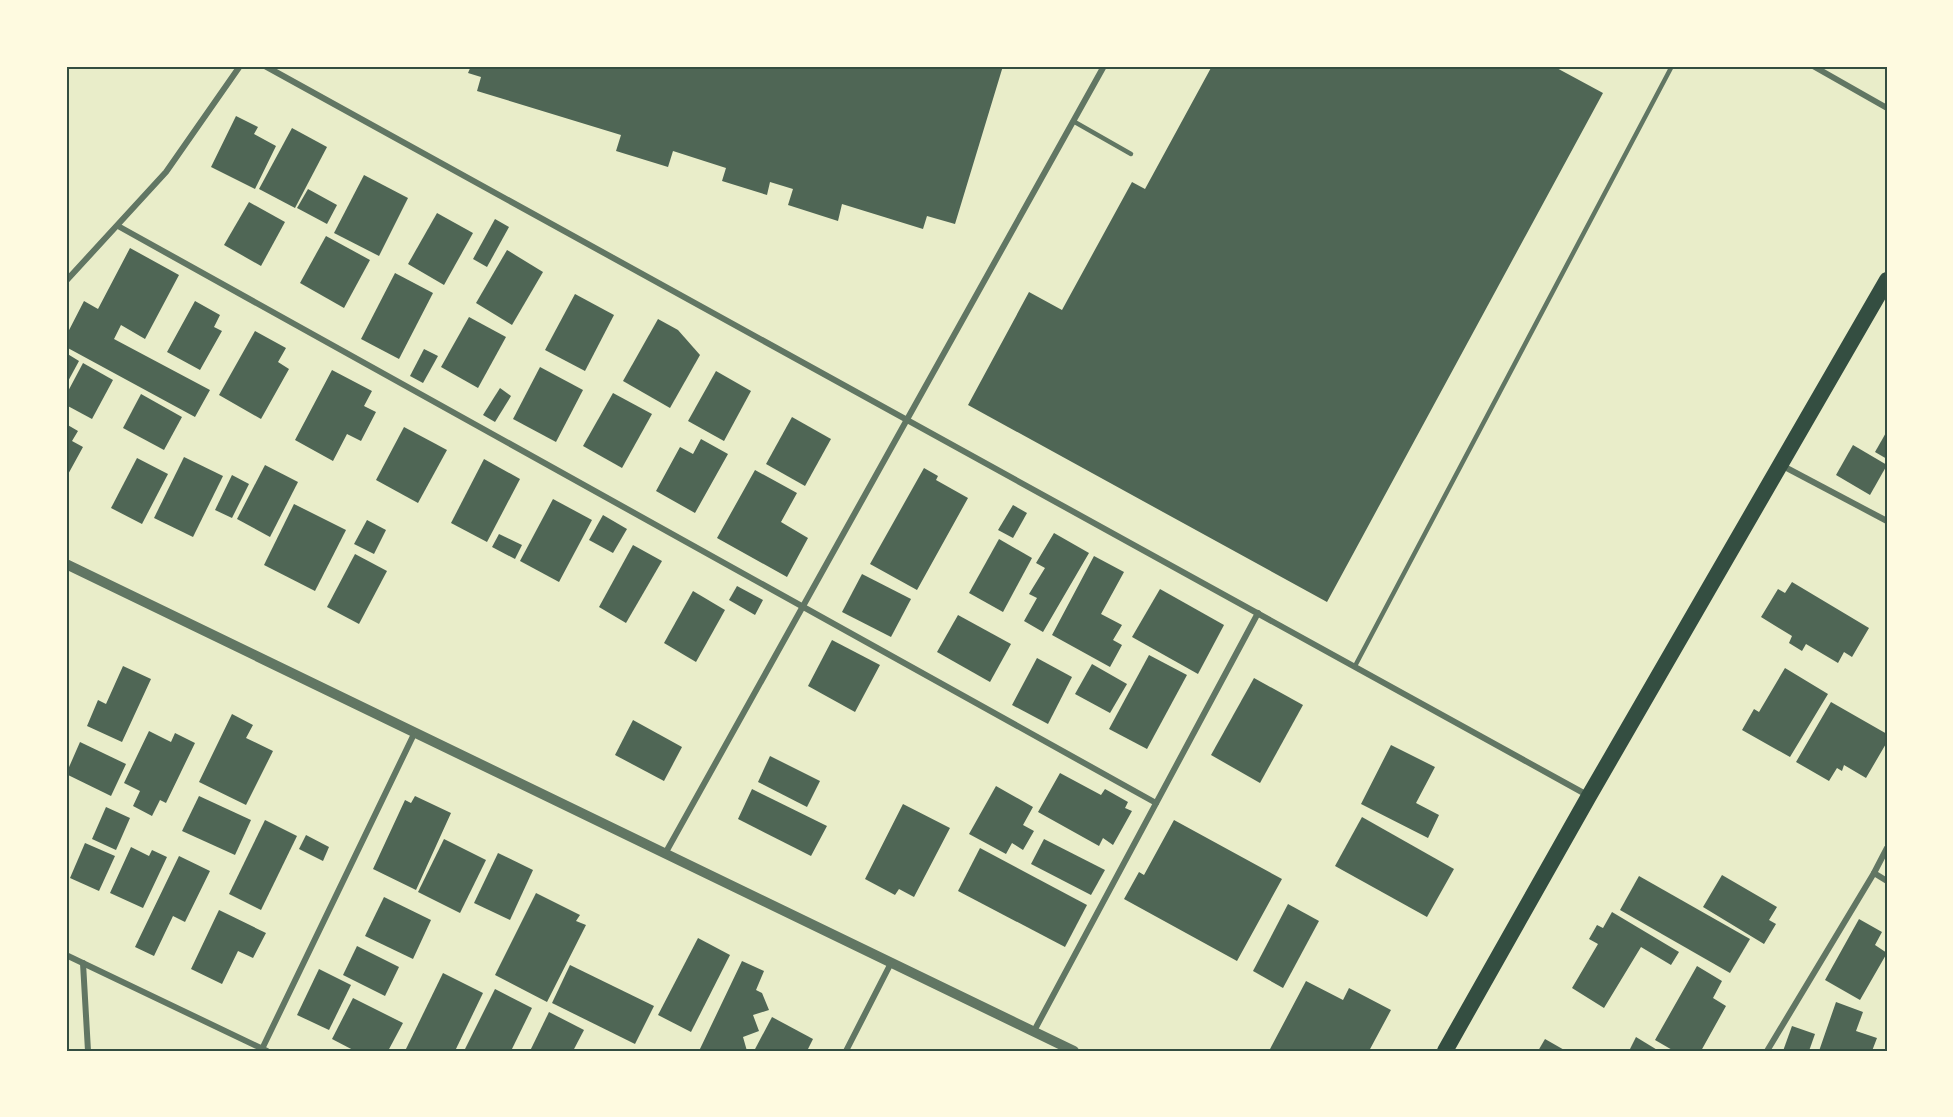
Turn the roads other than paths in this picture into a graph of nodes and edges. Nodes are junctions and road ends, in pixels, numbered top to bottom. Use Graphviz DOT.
graph roads {
  1 [pos="240,66"];
  2 [pos="265,66"];
  3 [pos="1104,66"];
  4 [pos="1672,66"];
  5 [pos="1814,66"];
  6 [pos="1887,108"];
  7 [pos="1073,120"];
  8 [pos="1131,154"];
  9 [pos="117,226"];
  10 [pos="1887,280"];
  11 [pos="66,281"];
  12 [pos="908,421"];
  13 [pos="1780,465"];
  14 [pos="1887,521"];
  15 [pos="66,564"];
  16 [pos="804,607"];
  17 [pos="1258,613"];
  18 [pos="1355,666"];
  19 [pos="415,732"];
  20 [pos="1589,796"];
  21 [pos="1156,803"];
  22 [pos="1887,848"];
  23 [pos="666,852"];
  24 [pos="1874,873"];
  25 [pos="1887,881"];
  26 [pos="66,955"];
  27 [pos="83,963"];
  28 [pos="891,963"];
  29 [pos="1034,1031"];
  30 [pos="265,1050"];
  31 [pos="88,1051"];
  32 [pos="846,1051"];
  33 [pos="1074,1051"];
  34 [pos="1445,1051"];
  35 [pos="1767,1051"];
  1 -- 9 [label="street"];
  2 -- 12 [label="street"];
  3 -- 7 [label="street"];
  4 -- 18 [label="lane"];
  5 -- 6 [label="street"];
  7 -- 8 [label="lane"];
  7 -- 12 [label="street"];
  9 -- 11 [label="street"];
  9 -- 16 [label="street"];
  10 -- 13 [label="highway"];
  12 -- 16 [label="street"];
  12 -- 17 [label="street"];
  13 -- 14 [label="street"];
  13 -- 20 [label="highway"];
  15 -- 19 [label="street"];
  16 -- 21 [label="street"];
  16 -- 23 [label="street"];
  17 -- 18 [label="street"];
  17 -- 21 [label="street"];
  18 -- 20 [label="street"];
  19 -- 23 [label="street"];
  19 -- 30 [label="street"];
  20 -- 34 [label="highway"];
  21 -- 29 [label="street"];
  22 -- 24 [label="street"];
  23 -- 28 [label="street"];
  24 -- 25 [label="street"];
  24 -- 35 [label="street"];
  26 -- 27 [label="street"];
  27 -- 30 [label="street"];
  27 -- 31 [label="street"];
  28 -- 29 [label="street"];
  28 -- 32 [label="street"];
  29 -- 33 [label="street"];
}
